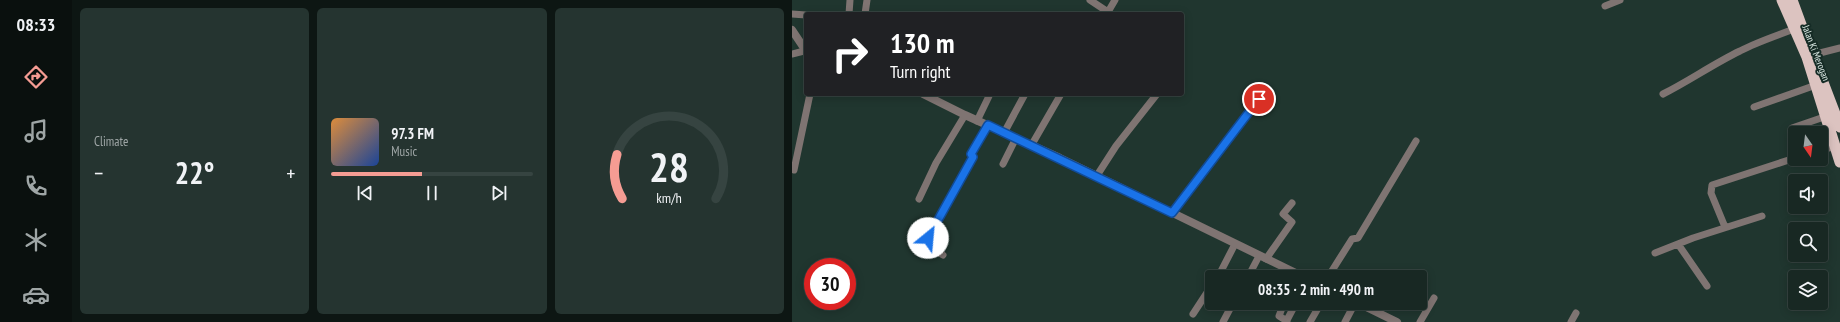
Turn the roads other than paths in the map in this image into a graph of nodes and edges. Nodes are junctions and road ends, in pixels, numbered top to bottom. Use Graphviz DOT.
graph roads {
  1 [pos="850,0"];
  2 [pos="867,0"];
  3 [pos="1090,0"];
  4 [pos="1115,0"];
  5 [pos="1620,0"];
  6 [pos="1782,0"];
  7 [pos="1792,0"];
  8 [pos="1605,6"];
  9 [pos="849,12"];
  10 [pos="865,12"];
  11 [pos="1106,12"];
  12 [pos="1108,12"];
  13 [pos="792,14"];
  14 [pos="804,15"];
  15 [pos="1794,29"];
  16 [pos="792,30"];
  17 [pos="1840,48"];
  18 [pos="804,49"];
  19 [pos="804,51"];
  20 [pos="792,54"];
  21 [pos="1812,55"];
  22 [pos="1816,85"];
  23 [pos="1662,94"];
  24 [pos="810,96"];
  25 [pos="927,96"];
  26 [pos="989,96"];
  27 [pos="1025,96"];
  28 [pos="1060,96"];
  29 [pos="1155,96"];
  30 [pos="1259,99"];
  31 [pos="1754,107"];
  32 [pos="965,115"];
  33 [pos="1826,116"];
  34 [pos="977,120"];
  35 [pos="988,125"];
  36 [pos="1795,126"];
  37 [pos="1840,127"];
  38 [pos="1004,132"];
  39 [pos="1016,138"];
  40 [pos="1416,141"];
  41 [pos="1031,146"];
  42 [pos="1836,146"];
  43 [pos="1828,148"];
  44 [pos="1788,160"];
  45 [pos="1840,162"];
  46 [pos="1003,164"];
  47 [pos="794,170"];
  48 [pos="1096,177"];
  49 [pos="919,199"];
  50 [pos="1292,203"];
  51 [pos="1172,213"];
  52 [pos="1762,216"];
  53 [pos="1725,227"];
  54 [pos="1235,244"];
  55 [pos="1678,244"];
  56 [pos="1655,253"];
  57 [pos="943,255"];
  58 [pos="1262,258"];
  59 [pos="1222,270"];
  60 [pos="1253,270"];
  61 [pos="1287,270"];
  62 [pos="1332,270"];
  63 [pos="1707,286"];
  64 [pos="1205,296"];
  65 [pos="1434,298"];
  66 [pos="1229,310"];
  67 [pos="1281,310"];
  68 [pos="1292,310"];
  69 [pos="1317,310"];
  70 [pos="1353,310"];
  71 [pos="1372,310"];
  72 [pos="1576,313"];
  73 [pos="1193,314"];
  74 [pos="1286,321"];
  75 [pos="1223,322"];
  76 [pos="1310,322"];
  77 [pos="1345,322"];
  78 [pos="1397,322"];
  79 [pos="1420,322"];
  80 [pos="1571,322"];
  1 -- 9 [label="street"];
  2 -- 10 [label="street"];
  3 -- 11 [label="street"];
  4 -- 12 [label="street"];
  5 -- 8 [label="street"];
  6 -- 15 [label="highway, Jalan Ki Merogan"];
  7 -- 21 [label="highway, Jalan Ki Merogan"];
  13 -- 14 [label="street"];
  15 -- 22 [label="highway, Jalan Ki Merogan"];
  15 -- 23 [label="street"];
  16 -- 18 [label="street"];
  17 -- 21 [label="street"];
  19 -- 20 [label="street"];
  21 -- 37 [label="highway, Jalan Ki Merogan"];
  22 -- 31 [label="street"];
  22 -- 33 [label="highway, Jalan Ki Merogan"];
  24 -- 47 [label="street"];
  25 -- 32 [label="street"];
  26 -- 34 [label="street"];
  27 -- 38 [label="street"];
  28 -- 41 [label="street"];
  29 -- 48 [label="street"];
  30 -- 51 [label="street"];
  32 -- 34 [label="street"];
  32 -- 49 [label="street"];
  33 -- 36 [label="street"];
  33 -- 42 [label="highway, Jalan Ki Merogan"];
  34 -- 35 [label="street"];
  35 -- 38 [label="street"];
  35 -- 57 [label="street"];
  38 -- 39 [label="street"];
  39 -- 41 [label="street"];
  39 -- 46 [label="street"];
  40 -- 62 [label="street"];
  41 -- 48 [label="street"];
  42 -- 43 [label="street"];
  42 -- 45 [label="highway, Jalan Ki Merogan"];
  44 -- 53 [label="street"];
  48 -- 51 [label="street"];
  50 -- 58 [label="street"];
  51 -- 54 [label="street"];
  52 -- 53 [label="street"];
  53 -- 55 [label="street"];
  54 -- 58 [label="street"];
  54 -- 59 [label="street"];
  55 -- 56 [label="street"];
  55 -- 63 [label="street"];
  58 -- 60 [label="street"];
  58 -- 61 [label="street"];
  64 -- 73 [label="street"];
  65 -- 79 [label="street"];
  66 -- 75 [label="street"];
  67 -- 74 [label="street"];
  68 -- 74 [label="street"];
  69 -- 76 [label="street"];
  70 -- 77 [label="street"];
  71 -- 78 [label="street"];
  72 -- 80 [label="street"];
}
